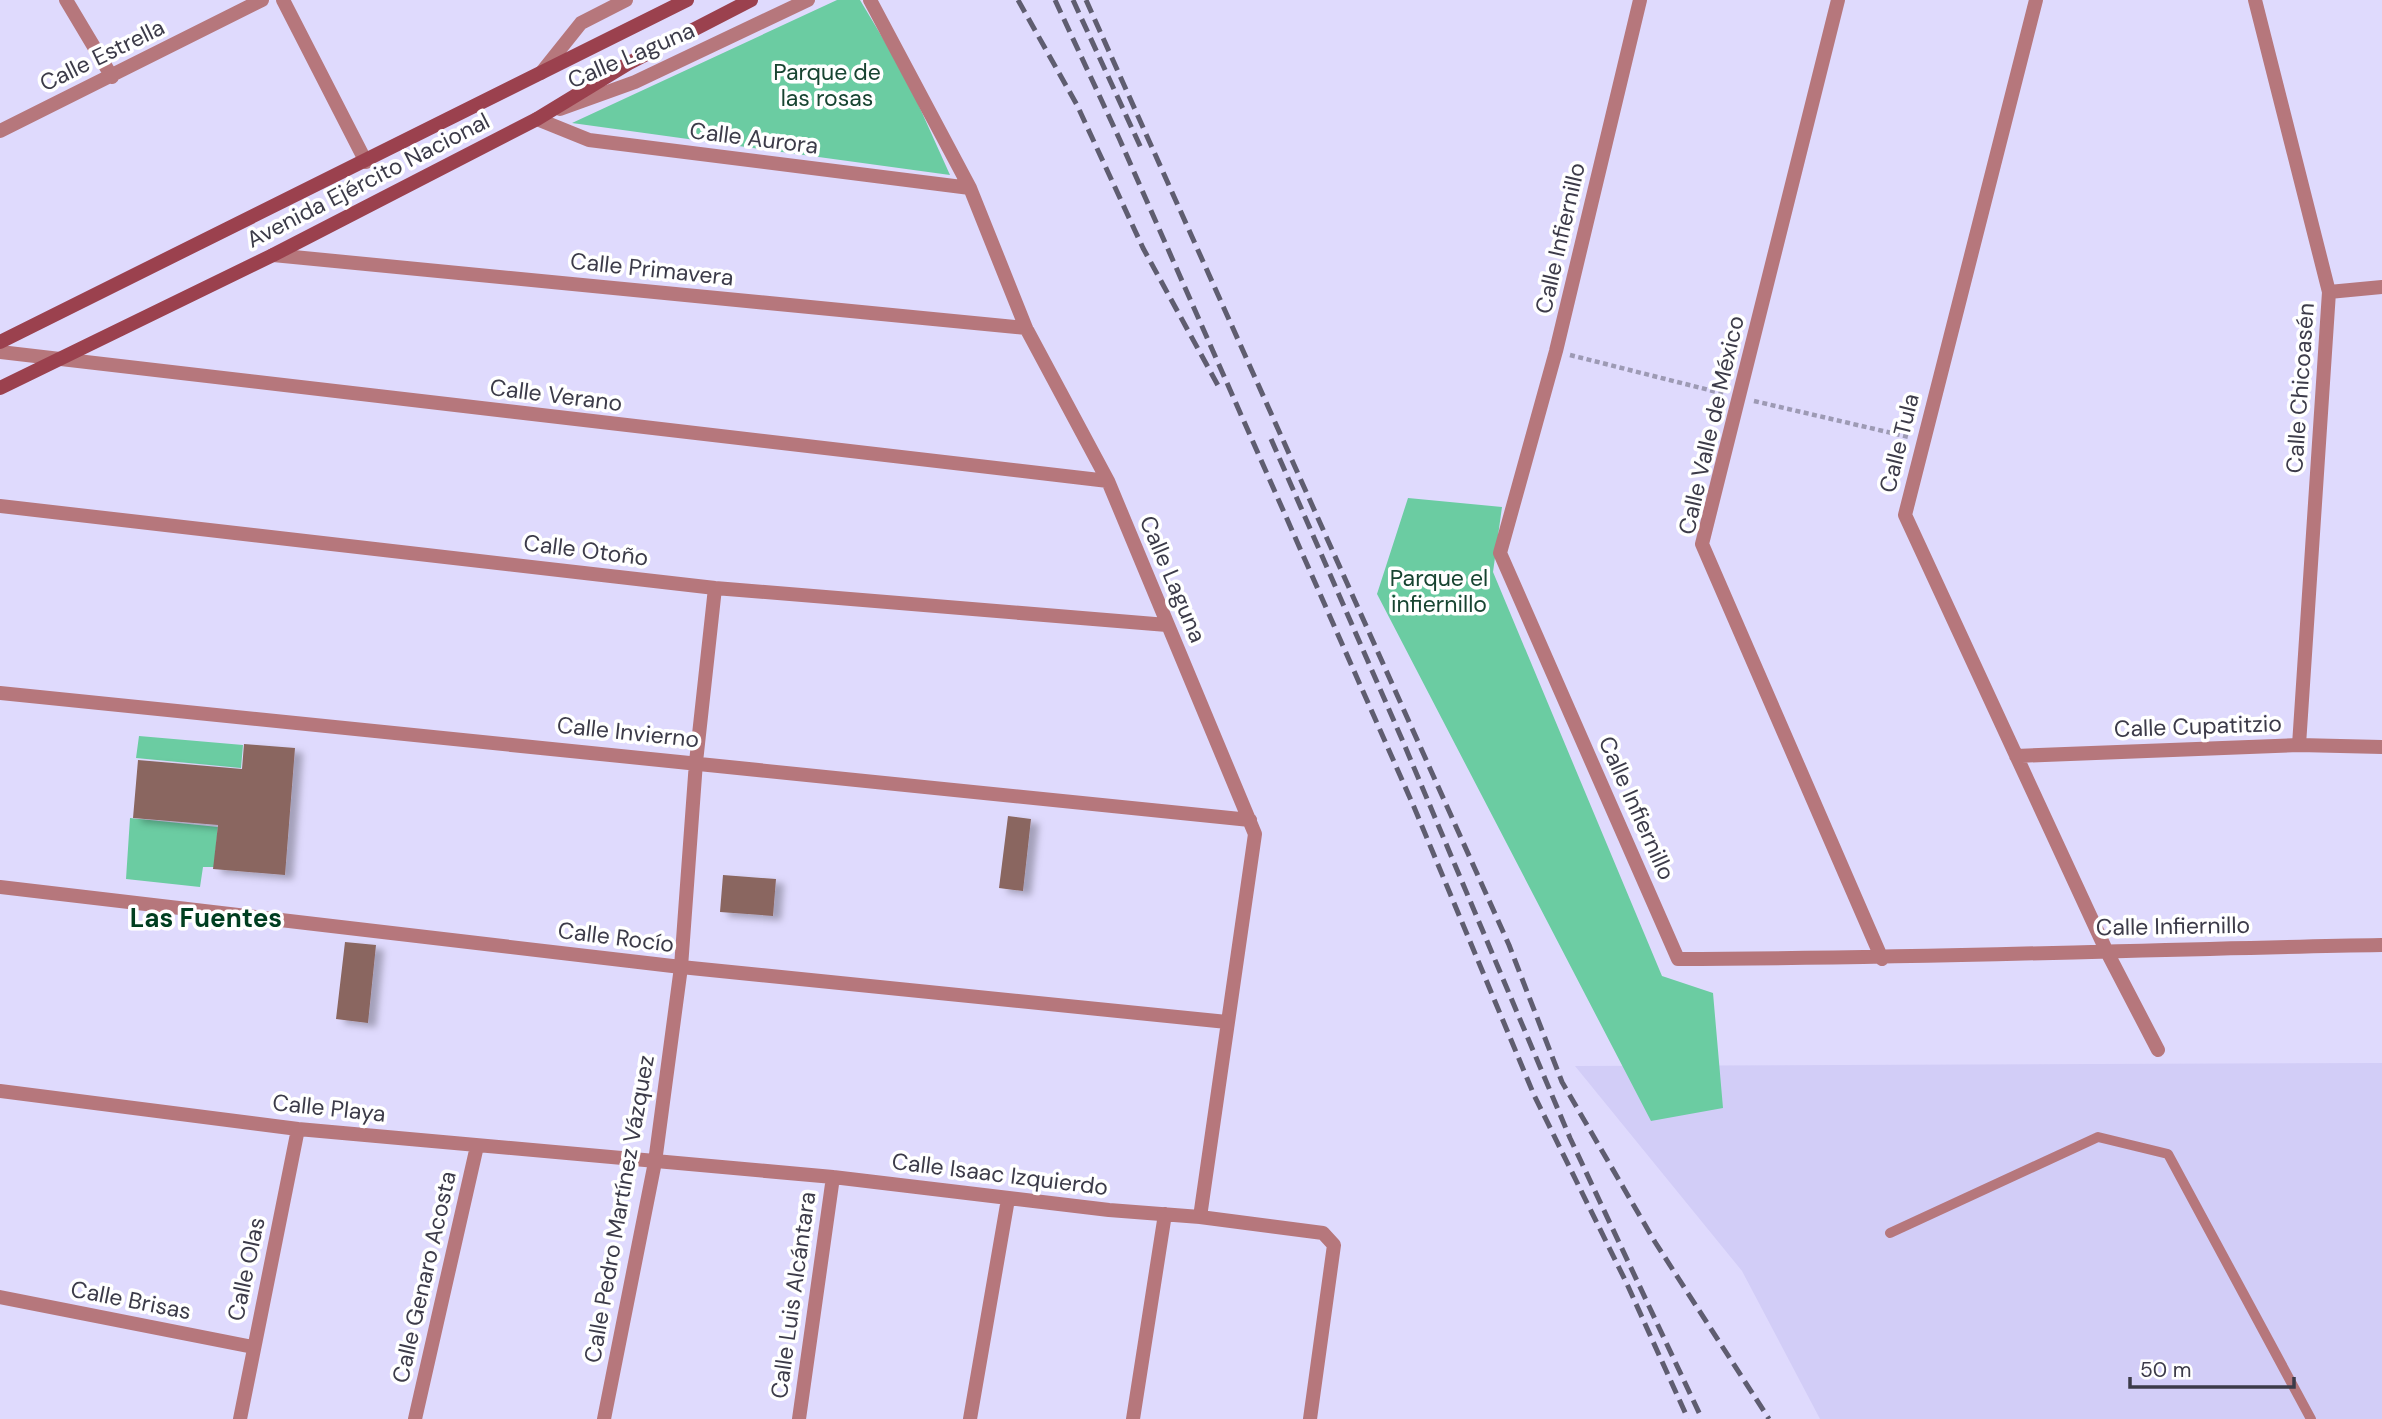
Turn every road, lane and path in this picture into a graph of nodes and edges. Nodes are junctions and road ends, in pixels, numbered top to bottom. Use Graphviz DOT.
graph roads {
  1 [pos="66,0"];
  2 [pos="262,0"];
  3 [pos="283,0"];
  4 [pos="626,0"];
  5 [pos="687,0"];
  6 [pos="751,0"];
  7 [pos="808,0"];
  8 [pos="870,0"];
  9 [pos="1640,0"];
  10 [pos="1838,0"];
  11 [pos="2036,0"];
  12 [pos="2256,0"];
  13 [pos="541,73"];
  14 [pos="112,77"];
  15 [pos="542,116"];
  16 [pos="0,131"];
  17 [pos="366,162"];
  18 [pos="970,188"];
  19 [pos="273,255"];
  20 [pos="2382,287"];
  21 [pos="2329,292"];
  22 [pos="1027,328"];
  23 [pos="0,342"];
  24 [pos="0,352"];
  25 [pos="57,360"];
  26 [pos="0,388"];
  27 [pos="1108,481"];
  28 [pos="0,506"];
  29 [pos="715,588"];
  30 [pos="1167,625"];
  31 [pos="0,693"];
  32 [pos="2299,745"];
  33 [pos="2382,747"];
  34 [pos="2016,756"];
  35 [pos="696,762"];
  36 [pos="1250,820"];
  37 [pos="0,887"];
  38 [pos="2382,945"];
  39 [pos="2106,950"];
  40 [pos="1881,959"];
  41 [pos="681,967"];
  42 [pos="1227,1022"];
  43 [pos="2158,1050"];
  44 [pos="0,1091"];
  45 [pos="298,1129"];
  46 [pos="477,1146"];
  47 [pos="655,1162"];
  48 [pos="833,1177"];
  49 [pos="1008,1199"];
  50 [pos="1165,1214"];
  51 [pos="1200,1217"];
  52 [pos="1890,1233"];
  53 [pos="0,1297"];
  54 [pos="253,1348"];
  55 [pos="240,1419"];
  56 [pos="415,1419"];
  57 [pos="604,1419"];
  58 [pos="799,1419"];
  59 [pos="970,1419"];
  60 [pos="1133,1419"];
  61 [pos="1310,1419"];
  62 [pos="2311,1419"];
  1 -- 14 [label="street"];
  2 -- 14 [label="street, Calle Estrella"];
  3 -- 17 [label="street"];
  4 -- 13 [label="street, Calle Laguna"];
  5 -- 13 [label="main road, Avenida Ejército Nacional"];
  6 -- 15 [label="main road, Avenida Ejército Nacional"];
  7 -- 15 [label="street, Calle Laguna"];
  8 -- 18 [label="street, Calle Laguna"];
  9 -- 40 [label="street, Calle Infiernillo"];
  10 -- 40 [label="street, Calle Valle de México"];
  11 -- 34 [label="street, Calle Tula"];
  12 -- 21 [label="street, Calle Chicoasén"];
  13 -- 17 [label="main road, Avenida Ejército Nacional"];
  14 -- 16 [label="street, Calle Estrella"];
  15 -- 18 [label="street, Calle Aurora"];
  15 -- 19 [label="main road, Avenida Ejército Nacional"];
  17 -- 23 [label="main road, Avenida Ejército Nacional"];
  18 -- 22 [label="street, Calle Laguna"];
  19 -- 22 [label="street, Calle Primavera"];
  19 -- 25 [label="main road, Avenida Ejército Nacional"];
  20 -- 21 [label="street"];
  21 -- 32 [label="street, Calle Chicoasén"];
  22 -- 27 [label="street, Calle Laguna"];
  24 -- 25 [label="street, Calle Verano"];
  25 -- 26 [label="main road, Avenida Ejército Nacional"];
  25 -- 27 [label="street, Calle Verano"];
  27 -- 30 [label="street, Calle Laguna"];
  28 -- 29 [label="street, Calle Otoño"];
  29 -- 30 [label="street, Calle Otoño"];
  29 -- 35 [label="street, Calle Pedro Martínez Vázquez"];
  30 -- 36 [label="street, Calle Laguna"];
  31 -- 35 [label="street, Calle Invierno"];
  32 -- 33 [label="street, Calle Cupatitzio"];
  32 -- 34 [label="street, Calle Cupatitzio"];
  34 -- 39 [label="street, Calle Tula"];
  35 -- 36 [label="street, Calle Invierno"];
  35 -- 41 [label="street, Calle Pedro Martínez Vázquez"];
  36 -- 42 [label="street, Calle Laguna"];
  37 -- 41 [label="street, Calle Rocío"];
  38 -- 39 [label="street, Calle Infiernillo"];
  39 -- 40 [label="street, Calle Infiernillo"];
  39 -- 43 [label="street, Calle Tula"];
  41 -- 42 [label="street, Calle Rocío"];
  41 -- 47 [label="street, Calle Pedro Martínez Vázquez"];
  42 -- 51 [label="street, Calle Laguna"];
  44 -- 45 [label="street, Calle Playa"];
  45 -- 46 [label="street, Calle Playa"];
  45 -- 54 [label="street, Calle Olas"];
  46 -- 47 [label="street, Calle Playa"];
  46 -- 56 [label="street, Calle Genaro Acosta"];
  47 -- 48 [label="street, Calle Isaac Izquierdo"];
  47 -- 57 [label="street, Calle Pedro Martínez Vázquez"];
  48 -- 49 [label="street, Calle Isaac Izquierdo"];
  48 -- 58 [label="street, Calle Luis Alcántara"];
  49 -- 50 [label="street, Calle Isaac Izquierdo"];
  49 -- 59 [label="street"];
  50 -- 51 [label="street, Calle Isaac Izquierdo"];
  50 -- 60 [label="street"];
  51 -- 61 [label="street, Calle Isaac Izquierdo"];
  52 -- 62 [label="lane"];
  53 -- 54 [label="street, Calle Brisas"];
  54 -- 55 [label="street, Calle Olas"];
}
